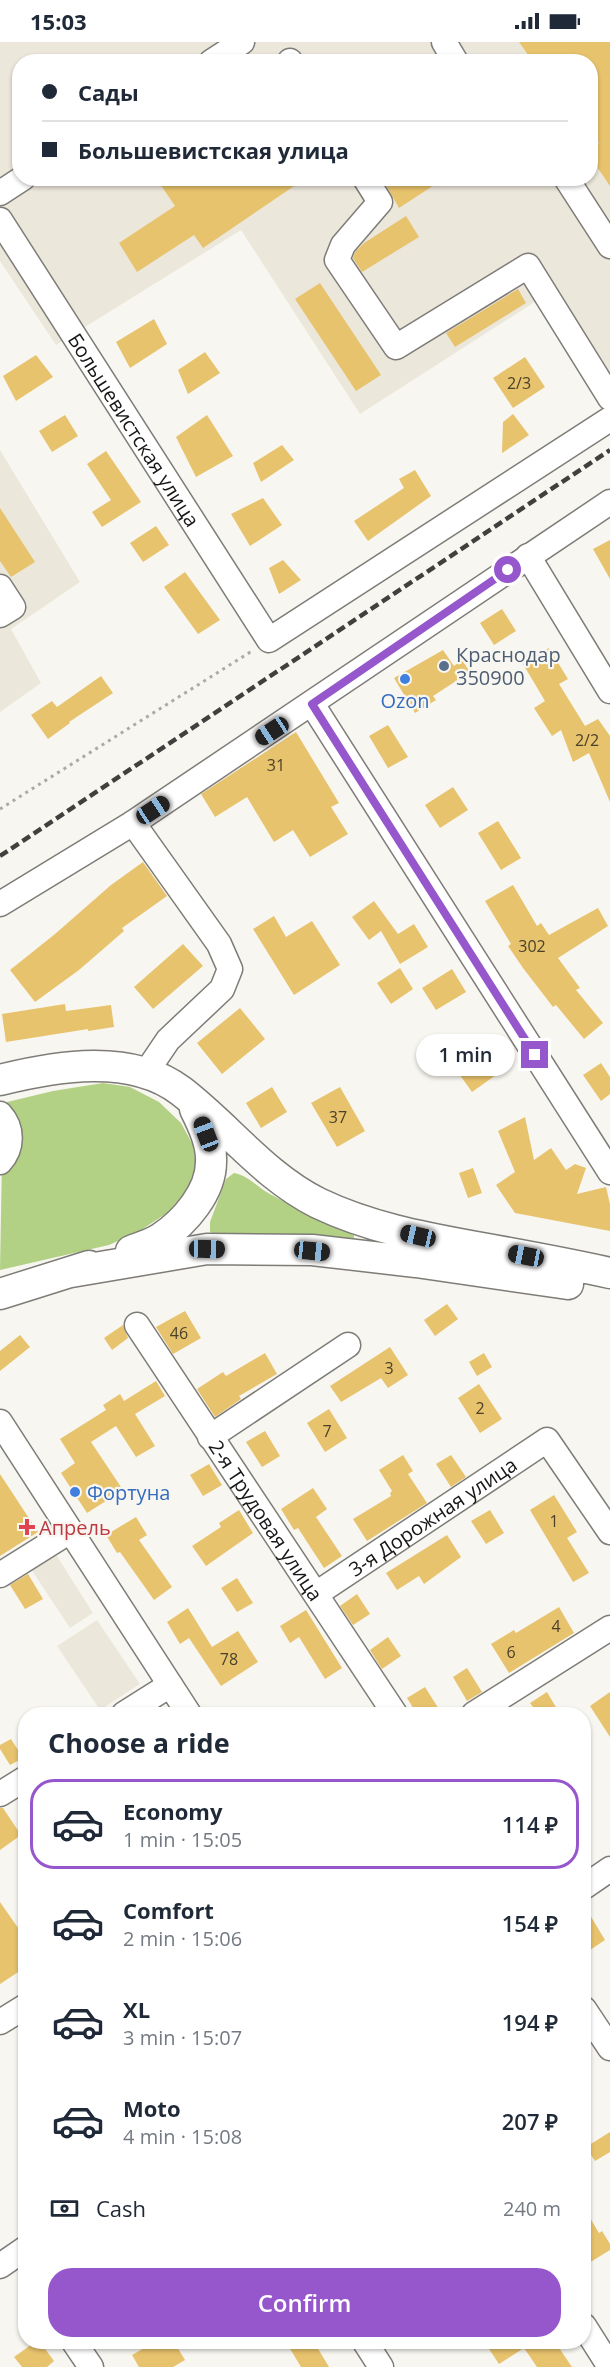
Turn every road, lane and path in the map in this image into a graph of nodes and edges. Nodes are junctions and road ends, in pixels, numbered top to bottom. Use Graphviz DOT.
graph roads {
  1 [pos="242,42"];
  2 [pos="223,54"];
  3 [pos="370,186"];
  4 [pos="571,186"];
  5 [pos="0,220"];
  6 [pos="610,246"];
  7 [pos="610,398"];
  8 [pos="610,419"];
  9 [pos="610,502"];
  10 [pos="528,556"];
  11 [pos="0,587"];
  12 [pos="0,615"];
  13 [pos="269,640"];
  14 [pos="610,691"];
  15 [pos="312,704"];
  16 [pos="0,809"];
  17 [pos="133,823"];
  18 [pos="0,904"];
  19 [pos="145,1074"];
  20 [pos="0,1080"];
  21 [pos="189,1098"];
  22 [pos="0,1114"];
  23 [pos="0,1162"];
  24 [pos="610,1172"];
  25 [pos="71,1272"];
  26 [pos="610,1273"];
  27 [pos="6,1291"];
  28 [pos="610,1292"];
  29 [pos="137,1324"];
  30 [pos="348,1345"];
  31 [pos="0,1422"];
  32 [pos="210,1437"];
  33 [pos="70,1531"];
  34 [pos="610,1532"];
  35 [pos="0,1575"];
  36 [pos="316,1594"];
  37 [pos="610,1628"];
  38 [pos="170,1685"];
  39 [pos="135,1707"];
  40 [pos="184,1707"];
  41 [pos="390,1707"];
  42 [pos="485,1707"];
  43 [pos="18,1783"];
  44 [pos="0,1794"];
  45 [pos="610,1869"];
  46 [pos="591,1882"];
  47 [pos="591,2020"];
  48 [pos="610,2048"];
  49 [pos="591,2337"];
  50 [pos="79,2349"];
  51 [pos="369,2349"];
  52 [pos="91,2367"];
  53 [pos="381,2367"];
  54 [pos="610,2367"];
  1 -- 2 [label="street"];
  3 -- 7 [label="street"];
  4 -- 6 [label="street"];
  5 -- 13 [label="street, Большевистская улица"];
  8 -- 13 [label="street"];
  9 -- 10 [label="street"];
  10 -- 14 [label="street"];
  10 -- 15 [label="street"];
  11 -- 12 [label="street"];
  13 -- 16 [label="path"];
  15 -- 17 [label="street"];
  15 -- 24 [label="street"];
  17 -- 18 [label="street"];
  17 -- 19 [label="street"];
  19 -- 20 [label="main road"];
  19 -- 21 [label="main road"];
  21 -- 25 [label="main road"];
  21 -- 26 [label="main road"];
  22 -- 23 [label="street"];
  25 -- 27 [label="main road"];
  25 -- 28 [label="main road"];
  29 -- 32 [label="street, 2-я Трудовая улица"];
  30 -- 32 [label="street"];
  31 -- 33 [label="street"];
  32 -- 36 [label="street, 2-я Трудовая улица"];
  33 -- 35 [label="street"];
  33 -- 38 [label="street"];
  34 -- 36 [label="street, 3-я Дорожная улица"];
  36 -- 41 [label="street, 2-я Трудовая улица"];
  37 -- 42 [label="street"];
  38 -- 39 [label="street"];
  38 -- 40 [label="street"];
  43 -- 44 [label="street"];
  45 -- 46 [label="street"];
  47 -- 48 [label="street"];
  49 -- 54 [label="street"];
  50 -- 52 [label="street"];
  51 -- 53 [label="street"];
}
